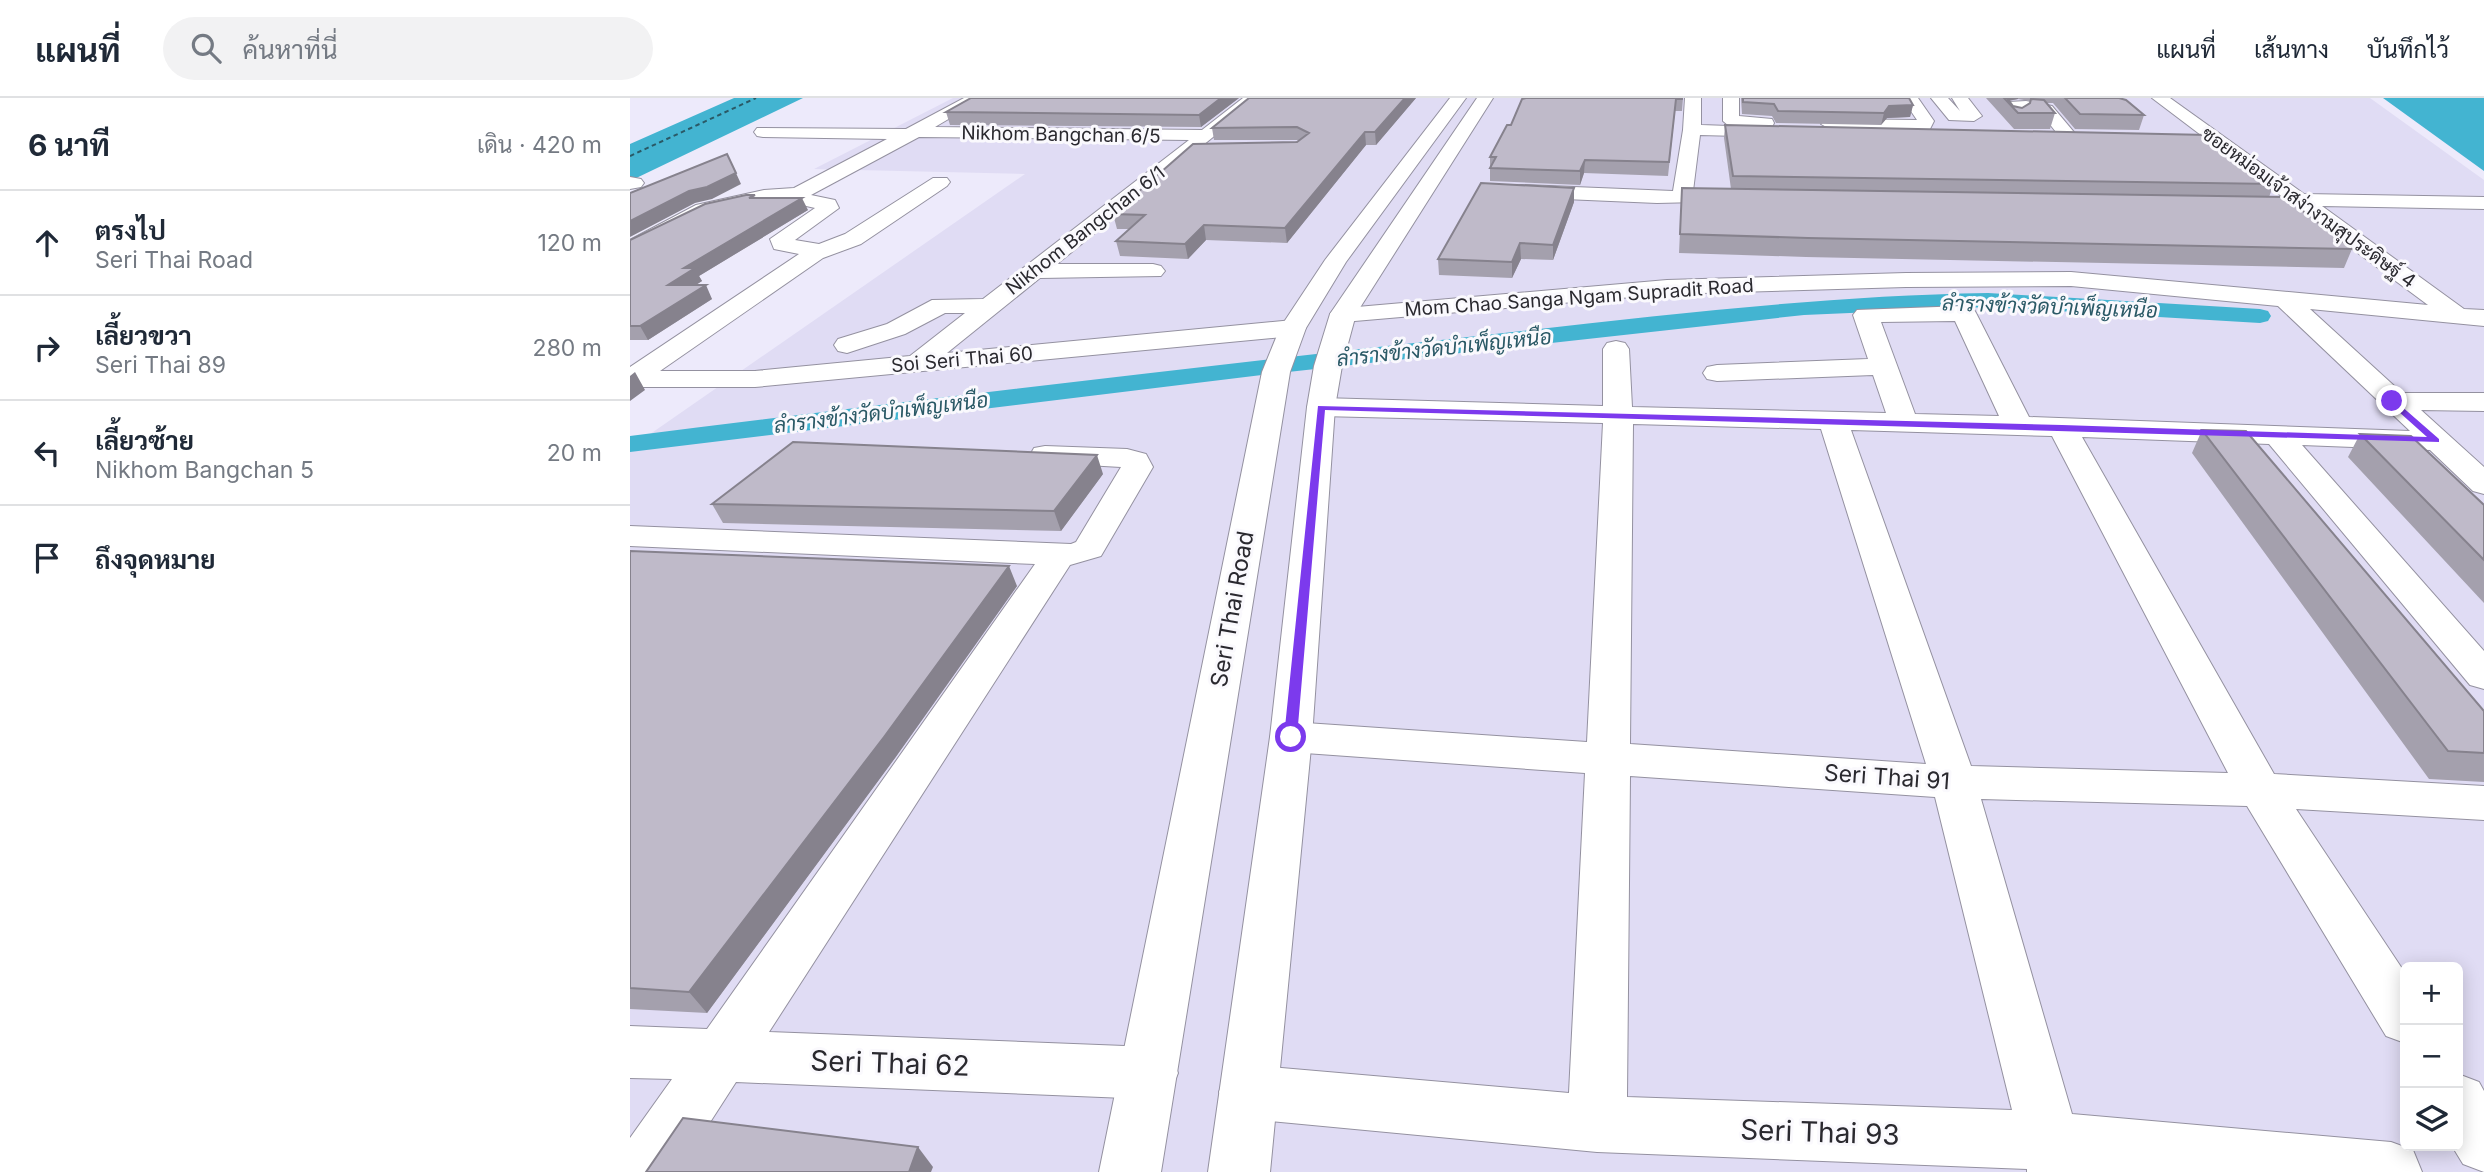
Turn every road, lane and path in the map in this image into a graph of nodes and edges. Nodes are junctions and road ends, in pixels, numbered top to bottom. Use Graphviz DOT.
graph roads {
  1 [pos="976,98"];
  2 [pos="1253,98"];
  3 [pos="1458,98"];
  4 [pos="1485,98"];
  5 [pos="1693,98"];
  6 [pos="1731,98"];
  7 [pos="1910,98"];
  8 [pos="1938,98"];
  9 [pos="1965,100"];
  10 [pos="2161,105"];
  11 [pos="2199,109"];
  12 [pos="2017,116"];
  13 [pos="914,126"];
  14 [pos="1803,128"];
  15 [pos="1692,130"];
  16 [pos="763,132"];
  17 [pos="1204,135"];
  18 [pos="1944,135"];
  19 [pos="2041,137"];
  20 [pos="2190,139"];
  21 [pos="2217,140"];
  22 [pos="1186,149"];
  23 [pos="1224,149"];
  24 [pos="940,182"];
  25 [pos="1500,190"];
  26 [pos="798,194"];
  27 [pos="1682,196"];
  28 [pos="1751,197"];
  29 [pos="2484,203"];
  30 [pos="2304,204"];
  31 [pos="2228,207"];
  32 [pos="630,249"];
  33 [pos="815,253"];
  34 [pos="1034,271"];
  35 [pos="1153,271"];
  36 [pos="2284,298"];
  37 [pos="988,307"];
  38 [pos="1343,314"];
  39 [pos="2459,316"];
  40 [pos="2484,318"];
  41 [pos="1293,328"];
  42 [pos="846,345"];
  43 [pos="1616,349"];
  44 [pos="630,354"];
  45 [pos="663,355"];
  46 [pos="918,363"];
  47 [pos="1884,366"];
  48 [pos="1717,373"];
  49 [pos="1327,376"];
  50 [pos="630,379"];
  51 [pos="2392,401"];
  52 [pos="2484,402"];
  53 [pos="1618,415"];
  54 [pos="1833,421"];
  55 [pos="1904,424"];
  56 [pos="2019,427"];
  57 [pos="2062,427"];
  58 [pos="2279,437"];
  59 [pos="2436,440"];
  60 [pos="1020,454"];
  61 [pos="2484,484"];
  62 [pos="630,536"];
  63 [pos="1059,555"];
  64 [pos="2484,676"];
  65 [pos="1291,737"];
  66 [pos="1609,759"];
  67 [pos="1954,782"];
  68 [pos="2260,790"];
  69 [pos="2484,803"];
  70 [pos="2400,1011"];
  71 [pos="630,1052"];
  72 [pos="721,1056"];
  73 [pos="1150,1073"];
  74 [pos="1248,1091"];
  75 [pos="2463,1110"];
  76 [pos="1597,1124"];
  77 [pos="2484,1143"];
  78 [pos="2054,1157"];
  79 [pos="643,1172"];
  80 [pos="1130,1172"];
  81 [pos="1239,1172"];
  82 [pos="2391,1172"];
  1 -- 13 [label="street"];
  2 -- 17 [label="street, Nikhom Bangchan 6/1"];
  3 -- 41 [label="street, Seri Thai Road"];
  4 -- 38 [label="street"];
  5 -- 15 [label="street"];
  6 -- 14 [label="street"];
  7 -- 14 [label="street"];
  8 -- 9 [label="street"];
  10 -- 11 [label="street"];
  10 -- 21 [label="street, ซอยหม่อมเจ้าสง่างามสุประดิษฐ์ 4"];
  12 -- 19 [label="street"];
  13 -- 16 [label="street, Nikhom Bangchan 6/5"];
  13 -- 17 [label="street, Nikhom Bangchan 6/5"];
  13 -- 26 [label="street"];
  14 -- 15 [label="street"];
  14 -- 18 [label="street"];
  15 -- 27 [label="street"];
  17 -- 22 [label="street, Nikhom Bangchan 6/1"];
  20 -- 21 [label="street"];
  21 -- 30 [label="street, ซอยหม่อมเจ้าสง่างามสุประดิษฐ์ 4"];
  22 -- 23 [label="street"];
  22 -- 34 [label="street, Nikhom Bangchan 6/1"];
  24 -- 33 [label="street"];
  25 -- 27 [label="street"];
  26 -- 32 [label="street"];
  26 -- 33 [label="street"];
  27 -- 28 [label="street"];
  29 -- 30 [label="street"];
  30 -- 31 [label="street"];
  30 -- 39 [label="street, ซอยหม่อมเจ้าสง่างามสุประดิษฐ์ 4"];
  33 -- 45 [label="street"];
  34 -- 35 [label="street"];
  34 -- 37 [label="street, Nikhom Bangchan 6/1"];
  36 -- 38 [label="street, Mom Chao Sanga Ngam Supradit Road"];
  36 -- 39 [label="street, Mom Chao Sanga Ngam Supradit Road"];
  36 -- 51 [label="street"];
  37 -- 42 [label="street"];
  37 -- 46 [label="street, Nikhom Bangchan 6/1"];
  38 -- 49 [label="street"];
  39 -- 40 [label="street, Mom Chao Sanga Ngam Supradit Road"];
  41 -- 46 [label="street, Soi Seri Thai 60"];
  41 -- 73 [label="street, Seri Thai Road"];
  43 -- 53 [label="street"];
  44 -- 45 [label="street"];
  45 -- 50 [label="street"];
  46 -- 50 [label="street, Soi Seri Thai 60"];
  47 -- 48 [label="street"];
  47 -- 55 [label="street"];
  47 -- 56 [label="street"];
  49 -- 53 [label="street"];
  49 -- 65 [label="street"];
  51 -- 52 [label="street"];
  51 -- 59 [label="street"];
  53 -- 54 [label="street"];
  53 -- 66 [label="street"];
  54 -- 55 [label="street"];
  54 -- 67 [label="street"];
  55 -- 56 [label="street"];
  56 -- 57 [label="street"];
  57 -- 58 [label="street"];
  57 -- 68 [label="street"];
  58 -- 59 [label="street"];
  58 -- 64 [label="street"];
  59 -- 61 [label="street"];
  60 -- 63 [label="street"];
  62 -- 63 [label="street"];
  63 -- 72 [label="street"];
  65 -- 66 [label="street, Seri Thai 91"];
  65 -- 74 [label="street"];
  66 -- 67 [label="street, Seri Thai 91"];
  66 -- 76 [label="street"];
  67 -- 68 [label="street, Seri Thai 91"];
  67 -- 78 [label="street"];
  68 -- 69 [label="street, Seri Thai 91"];
  68 -- 70 [label="street"];
  71 -- 72 [label="street, Seri Thai 62"];
  72 -- 73 [label="street, Seri Thai 62"];
  72 -- 79 [label="street"];
  73 -- 80 [label="street, Seri Thai Road"];
  74 -- 76 [label="street, Seri Thai 93"];
  74 -- 81 [label="street"];
  75 -- 77 [label="street"];
  76 -- 78 [label="street, Seri Thai 93"];
  78 -- 82 [label="street, Seri Thai 93"];
}
